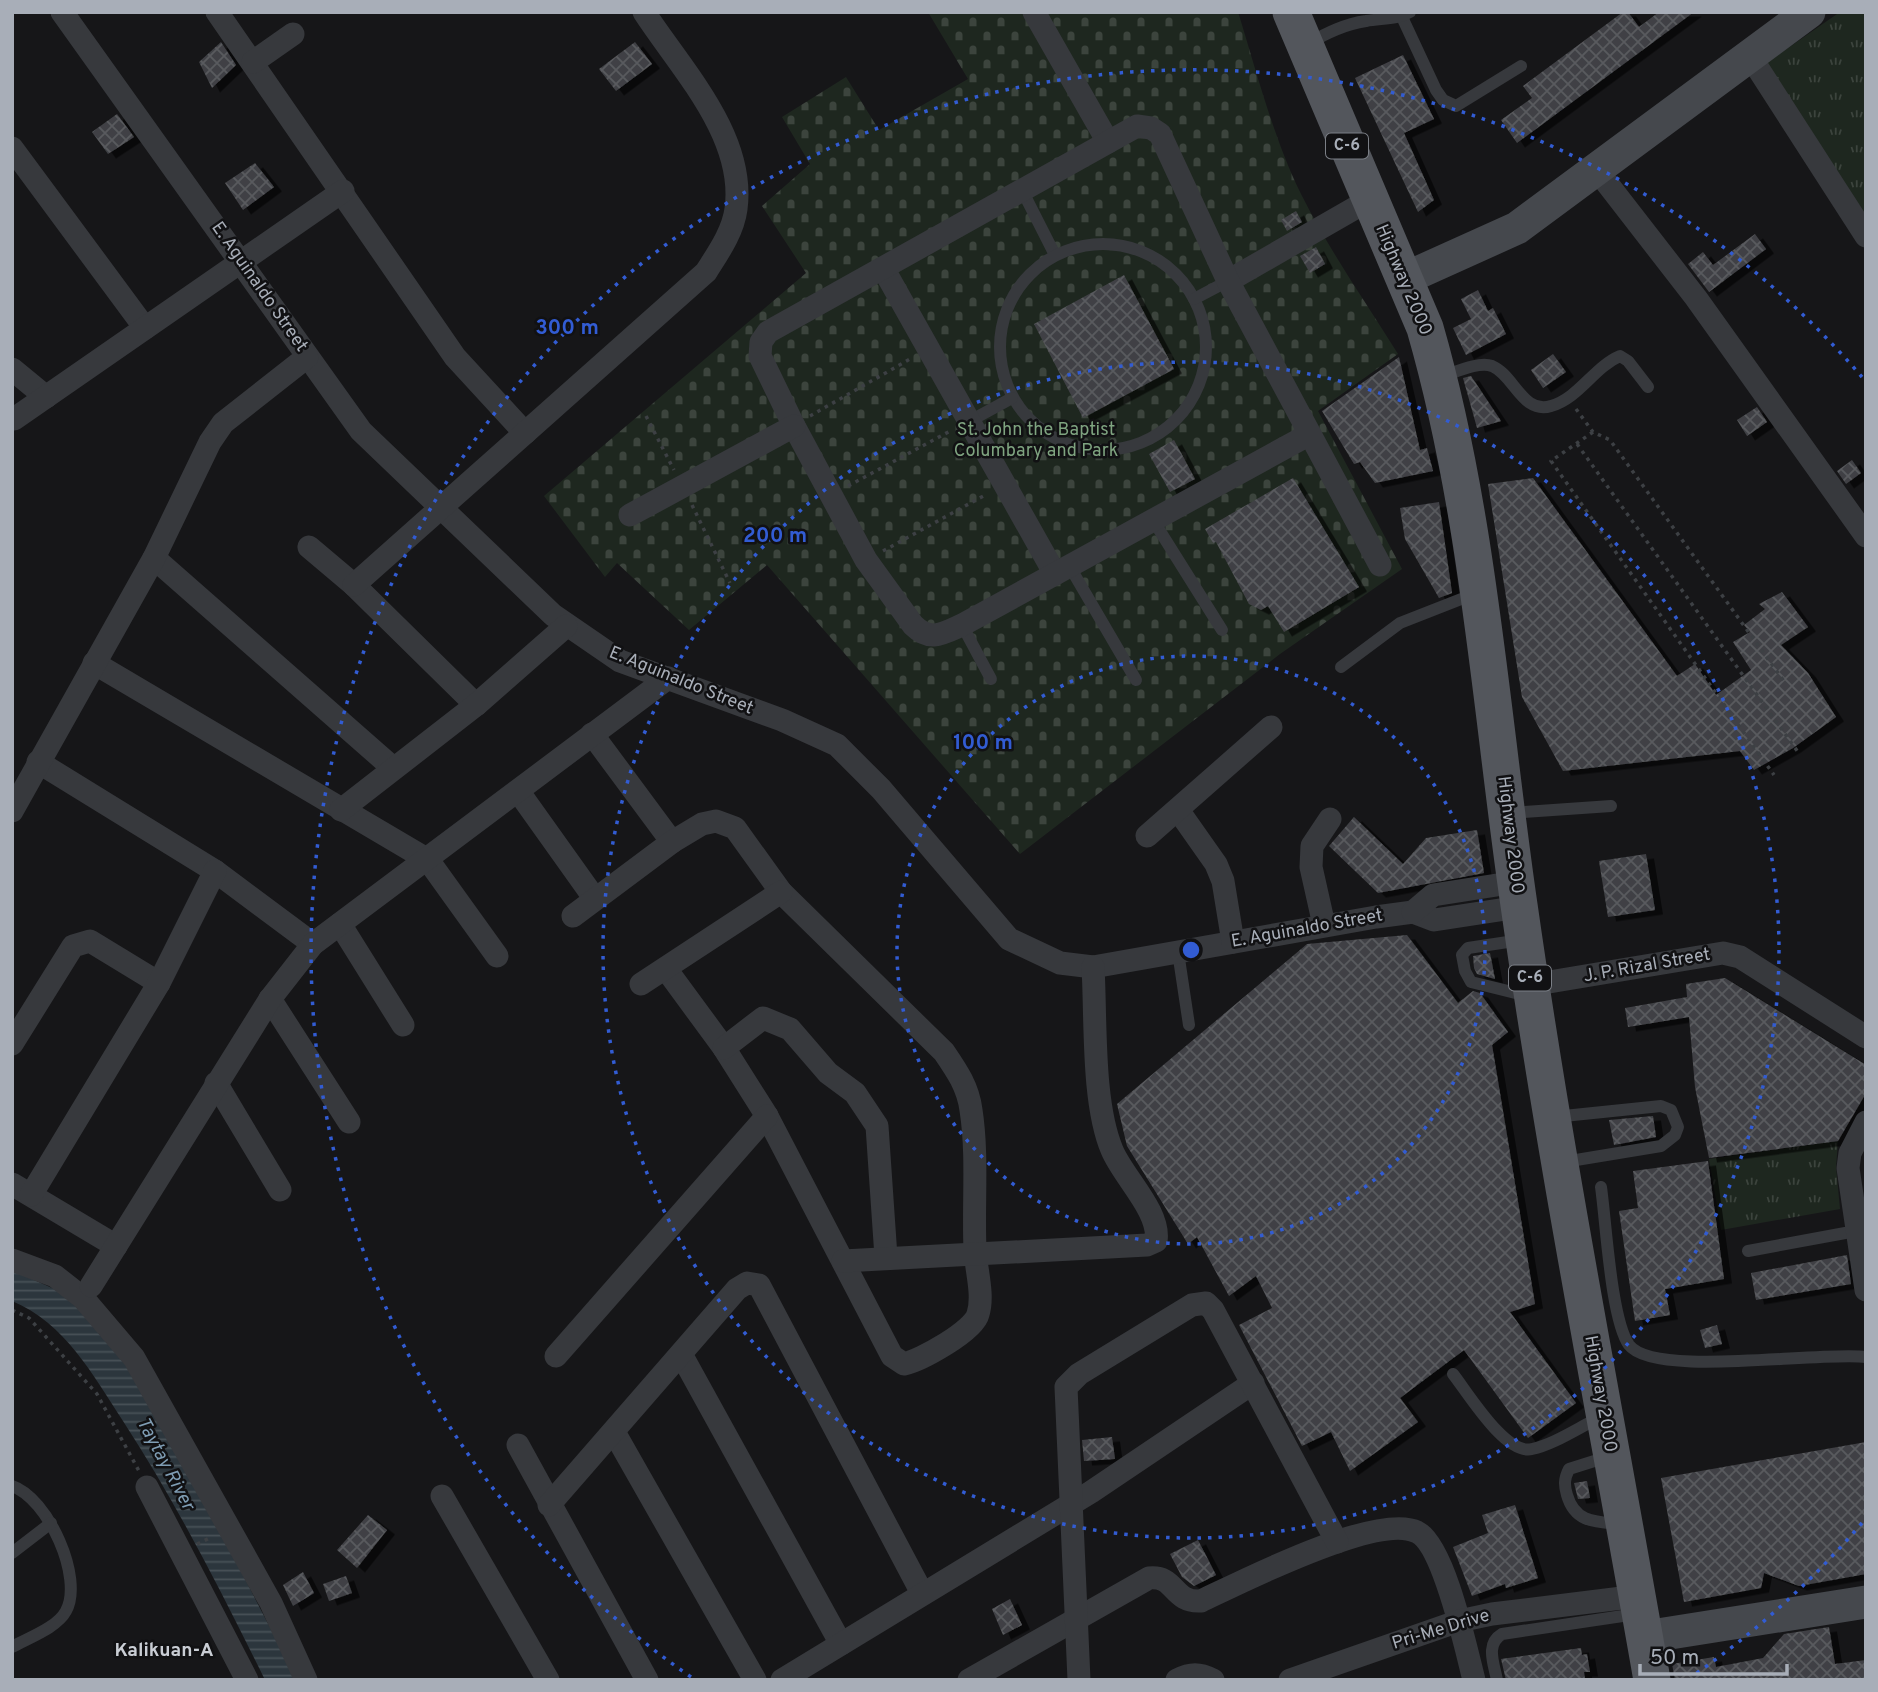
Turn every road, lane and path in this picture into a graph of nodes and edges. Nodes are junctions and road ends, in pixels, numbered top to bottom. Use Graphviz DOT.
graph roads {
  1 [pos="62,12"];
  2 [pos="217,12"];
  3 [pos="644,12"];
  4 [pos="1034,12"];
  5 [pos="1291,12"];
  6 [pos="1809,12"];
  7 [pos="1406,15"];
  8 [pos="293,34"];
  9 [pos="1305,45"];
  10 [pos="1750,56"];
  11 [pos="253,62"];
  12 [pos="1521,66"];
  13 [pos="1108,142"];
  14 [pos="12,148"];
  15 [pos="1596,169"];
  16 [pos="1022,190"];
  17 [pos="343,191"];
  18 [pos="1370,200"];
  19 [pos="1866,236"];
  20 [pos="1055,255"];
  21 [pos="242,261"];
  22 [pos="883,268"];
  23 [pos="1404,279"];
  24 [pos="1227,281"];
  25 [pos="1195,299"];
  26 [pos="145,328"];
  27 [pos="927,348"];
  28 [pos="307,357"];
  29 [pos="12,369"];
  30 [pos="1439,377"];
  31 [pos="1648,387"];
  32 [pos="46,397"];
  33 [pos="1012,398"];
  34 [pos="1569,398"];
  35 [pos="15,419"];
  36 [pos="968,422"];
  37 [pos="793,426"];
  38 [pos="1593,432"];
  39 [pos="526,433"];
  40 [pos="1310,434"];
  41 [pos="1577,444"];
  42 [pos="1005,484"];
  43 [pos="830,495"];
  44 [pos="440,508"];
  45 [pos="630,515"];
  46 [pos="1153,520"];
  47 [pos="1866,536"];
  48 [pos="309,547"];
  49 [pos="154,558"];
  50 [pos="866,560"];
  51 [pos="1380,565"];
  52 [pos="1063,571"];
  53 [pos="354,585"];
  54 [pos="1478,592"];
  55 [pos="962,625"];
  56 [pos="566,626"];
  57 [pos="1222,630"];
  58 [pos="94,663"];
  59 [pos="1340,667"];
  60 [pos="668,678"];
  61 [pos="991,679"];
  62 [pos="1136,680"];
  63 [pos="1786,684"];
  64 [pos="476,705"];
  65 [pos="1271,727"];
  66 [pos="592,734"];
  67 [pos="1798,752"];
  68 [pos="38,762"];
  69 [pos="393,768"];
  70 [pos="1774,775"];
  71 [pos="518,791"];
  72 [pos="1611,806"];
  73 [pos="341,810"];
  74 [pos="1178,810"];
  75 [pos="12,811"];
  76 [pos="1507,814"];
  77 [pos="1330,819"];
  78 [pos="1147,836"];
  79 [pos="672,842"];
  80 [pos="428,860"];
  81 [pos="215,871"];
  82 [pos="780,892"];
  83 [pos="595,899"];
  84 [pos="1520,909"];
  85 [pos="573,916"];
  86 [pos="340,924"];
  87 [pos="1324,925"];
  88 [pos="1233,942"];
  89 [pos="313,944"];
  90 [pos="1178,952"];
  91 [pos="497,956"];
  92 [pos="1093,967"];
  93 [pos="666,969"];
  94 [pos="159,983"];
  95 [pos="641,985"];
  96 [pos="1532,991"];
  97 [pos="270,999"];
  98 [pos="403,1025"];
  99 [pos="1189,1025"];
  100 [pos="1866,1037"];
  101 [pos="12,1044"];
  102 [pos="724,1048"];
  103 [pos="216,1083"];
  104 [pos="767,1116"];
  105 [pos="1553,1117"];
  106 [pos="349,1122"];
  107 [pos="1866,1122"];
  108 [pos="1560,1163"];
  109 [pos="1601,1187"];
  110 [pos="22,1189"];
  111 [pos="280,1190"];
  112 [pos="1856,1231"];
  113 [pos="116,1246"];
  114 [pos="1748,1251"];
  115 [pos="975,1253"];
  116 [pos="886,1257"];
  117 [pos="12,1260"];
  118 [pos="843,1261"];
  119 [pos="91,1286"];
  120 [pos="1866,1290"];
  121 [pos="12,1310"];
  122 [pos="681,1354"];
  123 [pos="556,1356"];
  124 [pos="1866,1357"];
  125 [pos="1453,1374"];
  126 [pos="1253,1383"];
  127 [pos="1604,1415"];
  128 [pos="614,1432"];
  129 [pos="518,1445"];
  130 [pos="1611,1456"];
  131 [pos="12,1486"];
  132 [pos="147,1487"];
  133 [pos="442,1496"];
  134 [pos="1072,1504"];
  135 [pos="549,1505"];
  136 [pos="51,1523"];
  137 [pos="1624,1524"];
  138 [pos="222,1533"];
  139 [pos="1337,1542"];
  140 [pos="186,1549"];
  141 [pos="12,1553"];
  142 [pos="922,1594"];
  143 [pos="1866,1602"];
  144 [pos="1641,1615"];
  145 [pos="1077,1619"];
  146 [pos="1459,1621"];
  147 [pos="841,1644"];
  148 [pos="12,1647"];
  149 [pos="1648,1678"];
  150 [pos="247,1680"];
  151 [pos="306,1680"];
  152 [pos="548,1680"];
  153 [pos="647,1680"];
  154 [pos="755,1680"];
  155 [pos="782,1680"];
  156 [pos="969,1680"];
  157 [pos="1079,1680"];
  158 [pos="1177,1680"];
  159 [pos="1213,1680"];
  160 [pos="1290,1680"];
  161 [pos="1474,1680"];
  162 [pos="1497,1680"];
  1 -- 21 [label="street, E. Aguinaldo Street"];
  2 -- 11 [label="street"];
  3 -- 39 [label="street"];
  4 -- 13 [label="street"];
  5 -- 9 [label="main road, Highway 2000 / C-6"];
  6 -- 10 [label="street"];
  7 -- 9 [label="lane"];
  7 -- 12 [label="lane"];
  8 -- 11 [label="street"];
  9 -- 18 [label="main road, Highway 2000 / C-6"];
  10 -- 15 [label="street"];
  10 -- 19 [label="street"];
  11 -- 17 [label="street"];
  13 -- 16 [label="street"];
  13 -- 24 [label="street"];
  14 -- 26 [label="street"];
  15 -- 23 [label="street"];
  15 -- 47 [label="street"];
  16 -- 20 [label="lane"];
  16 -- 22 [label="street"];
  17 -- 21 [label="street"];
  17 -- 39 [label="street"];
  18 -- 23 [label="main road, Highway 2000 / C-6"];
  18 -- 24 [label="street"];
  20 -- 25 [label="lane"];
  20 -- 33 [label="lane"];
  21 -- 26 [label="street"];
  21 -- 28 [label="street, E. Aguinaldo Street"];
  22 -- 27 [label="street"];
  22 -- 37 [label="street"];
  23 -- 30 [label="main road, Highway 2000 / C-6"];
  24 -- 25 [label="lane"];
  24 -- 40 [label="street"];
  25 -- 33 [label="lane"];
  26 -- 32 [label="street"];
  27 -- 36 [label="street"];
  27 -- 37 [label="path"];
  28 -- 44 [label="street, E. Aguinaldo Street"];
  28 -- 49 [label="street"];
  29 -- 32 [label="street"];
  30 -- 34 [label="lane"];
  30 -- 54 [label="main road, Highway 2000 / C-6"];
  31 -- 34 [label="lane"];
  32 -- 35 [label="street"];
  33 -- 36 [label="lane"];
  34 -- 38 [label="path"];
  36 -- 42 [label="street"];
  36 -- 43 [label="path"];
  37 -- 43 [label="street"];
  37 -- 45 [label="street"];
  38 -- 41 [label="path"];
  38 -- 63 [label="path"];
  39 -- 44 [label="street"];
  40 -- 46 [label="street"];
  40 -- 51 [label="street"];
  41 -- 67 [label="path"];
  41 -- 70 [label="path"];
  42 -- 50 [label="path"];
  42 -- 52 [label="street"];
  43 -- 50 [label="street"];
  44 -- 53 [label="street"];
  44 -- 56 [label="street, E. Aguinaldo Street"];
  46 -- 52 [label="street"];
  46 -- 57 [label="lane"];
  48 -- 53 [label="street"];
  49 -- 58 [label="street"];
  49 -- 69 [label="street"];
  50 -- 55 [label="street"];
  52 -- 55 [label="street"];
  52 -- 62 [label="lane"];
  53 -- 64 [label="street"];
  54 -- 59 [label="lane"];
  54 -- 76 [label="main road, Highway 2000 / C-6"];
  55 -- 61 [label="lane"];
  56 -- 60 [label="street, E. Aguinaldo Street"];
  56 -- 64 [label="street"];
  58 -- 68 [label="street"];
  58 -- 73 [label="street"];
  60 -- 66 [label="street"];
  60 -- 92 [label="street, E. Aguinaldo Street"];
  64 -- 69 [label="street"];
  65 -- 74 [label="street"];
  66 -- 71 [label="street"];
  66 -- 79 [label="street"];
  68 -- 75 [label="street"];
  68 -- 81 [label="street"];
  69 -- 73 [label="street"];
  71 -- 80 [label="street"];
  71 -- 83 [label="street"];
  72 -- 76 [label="lane"];
  73 -- 80 [label="street"];
  74 -- 78 [label="street"];
  74 -- 88 [label="street"];
  76 -- 84 [label="main road, Highway 2000 / C-6"];
  77 -- 87 [label="street"];
  79 -- 82 [label="street"];
  79 -- 83 [label="street"];
  80 -- 86 [label="street"];
  80 -- 91 [label="street"];
  81 -- 89 [label="street"];
  81 -- 94 [label="street"];
  82 -- 93 [label="street"];
  82 -- 115 [label="street"];
  83 -- 85 [label="street"];
  84 -- 87 [label="street, E. Aguinaldo Street"];
  84 -- 96 [label="main road, Highway 2000 / C-6"];
  84 -- 96 [label="lane"];
  86 -- 89 [label="street"];
  86 -- 98 [label="street"];
  87 -- 88 [label="street, E. Aguinaldo Street"];
  88 -- 90 [label="street, E. Aguinaldo Street"];
  89 -- 97 [label="street"];
  90 -- 92 [label="street, E. Aguinaldo Street"];
  90 -- 99 [label="lane"];
  92 -- 115 [label="street"];
  93 -- 95 [label="street"];
  93 -- 102 [label="street"];
  94 -- 101 [label="street"];
  94 -- 110 [label="street"];
  96 -- 100 [label="street, J. P. Rizal Street"];
  96 -- 105 [label="main road, Highway 2000 / C-6"];
  97 -- 103 [label="street"];
  97 -- 106 [label="street"];
  102 -- 104 [label="street"];
  102 -- 116 [label="street"];
  103 -- 111 [label="street"];
  103 -- 113 [label="street"];
  104 -- 118 [label="street"];
  104 -- 123 [label="street"];
  105 -- 108 [label="main road, Highway 2000 / C-6"];
  105 -- 108 [label="lane"];
  107 -- 112 [label="street"];
  108 -- 127 [label="main road, Highway 2000 / C-6"];
  109 -- 124 [label="lane"];
  110 -- 113 [label="street"];
  112 -- 114 [label="lane"];
  112 -- 120 [label="street"];
  113 -- 119 [label="street"];
  115 -- 116 [label="street"];
  115 -- 118 [label="street"];
  116 -- 118 [label="street"];
  117 -- 151 [label="street"];
  121 -- 132 [label="path"];
  122 -- 128 [label="street"];
  122 -- 142 [label="street"];
  122 -- 147 [label="street"];
  125 -- 127 [label="lane"];
  126 -- 134 [label="street"];
  126 -- 134 [label="street"];
  126 -- 139 [label="street"];
  127 -- 130 [label="main road, Highway 2000 / C-6"];
  128 -- 135 [label="street"];
  128 -- 154 [label="street"];
  129 -- 135 [label="street"];
  130 -- 137 [label="main road, Highway 2000 / C-6"];
  130 -- 137 [label="lane"];
  131 -- 136 [label="lane"];
  132 -- 150 [label="street"];
  133 -- 152 [label="street"];
  134 -- 142 [label="street"];
  134 -- 145 [label="street"];
  135 -- 153 [label="street"];
  136 -- 141 [label="lane"];
  136 -- 148 [label="lane"];
  137 -- 144 [label="main road, Highway 2000 / C-6"];
  138 -- 140 [label="path"];
  139 -- 145 [label="street"];
  139 -- 146 [label="street"];
  142 -- 147 [label="street"];
  143 -- 144 [label="street"];
  144 -- 146 [label="street, Pri-Me Drive"];
  144 -- 149 [label="main road, Highway 2000 / C-6"];
  144 -- 162 [label="lane"];
  145 -- 156 [label="street"];
  145 -- 157 [label="street"];
  146 -- 160 [label="street, Pri-Me Drive"];
  146 -- 161 [label="street"];
  147 -- 155 [label="street"];
  158 -- 159 [label="street"];
}
